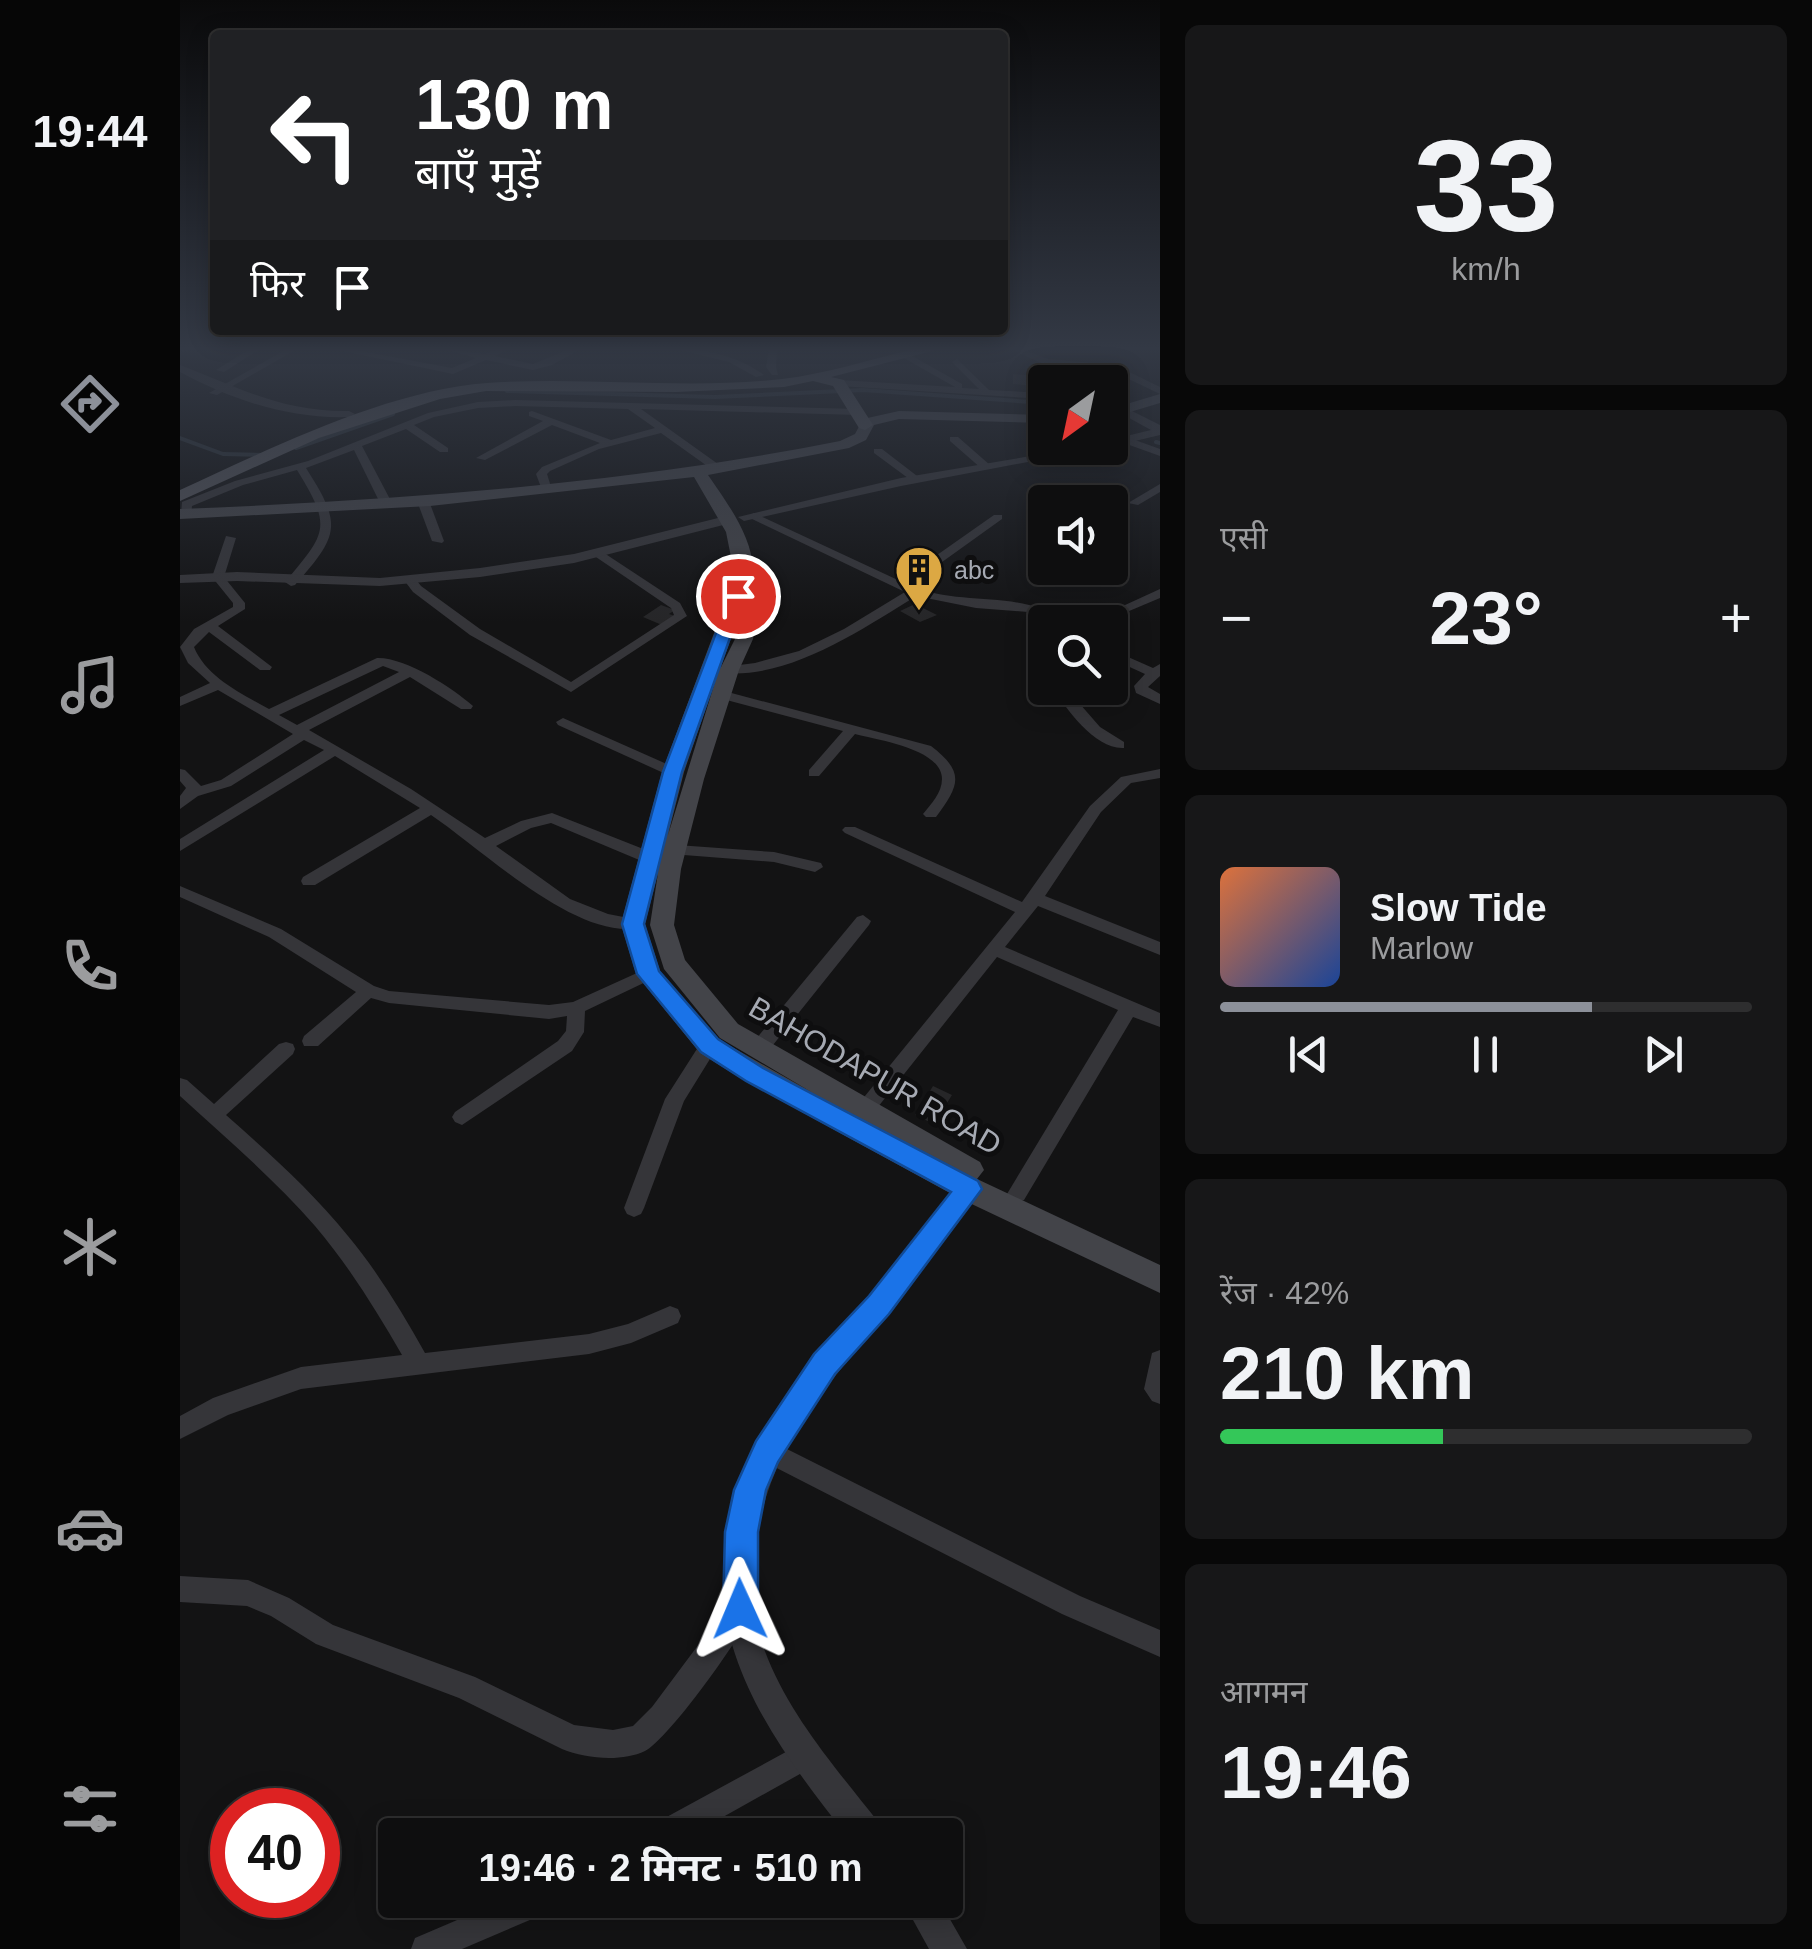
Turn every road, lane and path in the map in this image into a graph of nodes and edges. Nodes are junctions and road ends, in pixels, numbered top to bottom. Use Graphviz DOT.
graph roads {
  1 [pos="292,440"];
  2 [pos="366,440"];
  3 [pos="429,440"];
  4 [pos="515,440"];
  5 [pos="603,440"];
  6 [pos="618,440"];
  7 [pos="675,440"];
  8 [pos="855,440"];
  9 [pos="955,440"];
  10 [pos="609,442"];
  11 [pos="356,444"];
  12 [pos="1128,445"];
  13 [pos="444,450"];
  14 [pos="878,451"];
  15 [pos="1156,452"];
  16 [pos="481,458"];
  17 [pos="1028,460"];
  18 [pos="300,466"];
  19 [pos="1160,466"];
  20 [pos="986,467"];
  21 [pos="233,468"];
  22 [pos="705,468"];
  23 [pos="916,479"];
  24 [pos="180,486"];
  25 [pos="1160,487"];
  26 [pos="547,490"];
  27 [pos="180,496"];
  28 [pos="423,502"];
  29 [pos="1134,503"];
  30 [pos="386,504"];
  31 [pos="326,507"];
  32 [pos="184,514"];
  33 [pos="743,517"];
  34 [pos="998,517"];
  35 [pos="230,538"];
  36 [pos="438,541"];
  37 [pos="597,553"];
  38 [pos="218,576"];
  39 [pos="180,580"];
  40 [pos="410,580"];
  41 [pos="291,582"];
  42 [pos="907,589"];
  43 [pos="1160,592"];
  44 [pos="1128,607"];
  45 [pos="1028,608"];
  46 [pos="209,626"];
  47 [pos="1128,660"];
  48 [pos="266,667"];
  49 [pos="729,670"];
  50 [pos="1156,670"];
  51 [pos="410,671"];
  52 [pos="219,684"];
  53 [pos="724,694"];
  54 [pos="1160,700"];
  55 [pos="180,702"];
  56 [pos="1074,705"];
  57 [pos="466,706"];
  58 [pos="270,714"];
  59 [pos="563,722"];
  60 [pos="852,728"];
  61 [pos="302,732"];
  62 [pos="1119,745"];
  63 [pos="334,750"];
  64 [pos="180,772"];
  65 [pos="673,772"];
  66 [pos="814,773"];
  67 [pos="1160,773"];
  68 [pos="186,798"];
  69 [pos="430,808"];
  70 [pos="931,814"];
  71 [pos="850,830"];
  72 [pos="485,845"];
  73 [pos="180,846"];
  74 [pos="677,850"];
  75 [pos="650,858"];
  76 [pos="814,868"];
  77 [pos="308,882"];
  78 [pos="180,891"];
  79 [pos="1030,904"];
  80 [pos="863,920"];
  81 [pos="633,924"];
  82 [pos="1160,948"];
  83 [pos="995,950"];
  84 [pos="648,974"];
  85 [pos="368,991"];
  86 [pos="576,1008"];
  87 [pos="1128,1008"];
  88 [pos="1160,1021"];
  89 [pos="311,1041"];
  90 [pos="709,1046"];
  91 [pos="286,1049"];
  92 [pos="758,1050"];
  93 [pos="180,1086"];
  94 [pos="863,1112"];
  95 [pos="213,1116"];
  96 [pos="462,1117"];
  97 [pos="968,1189"];
  98 [pos="1017,1194"];
  99 [pos="634,1208"];
  100 [pos="1160,1260"];
  101 [pos="1160,1280"];
  102 [pos="670,1316"];
  103 [pos="1160,1360"];
  104 [pos="419,1364"];
  105 [pos="1160,1394"];
  106 [pos="180,1428"];
  107 [pos="767,1451"];
  108 [pos="180,1589"];
  109 [pos="740,1609"];
  110 [pos="1160,1644"];
  111 [pos="806,1755"];
  112 [pos="693,1818"];
  113 [pos="855,1818"];
  114 [pos="498,1918"];
  115 [pos="930,1918"];
  116 [pos="426,1949"];
  117 [pos="949,1949"];
  1 -- 21 [label="main road"];
  2 -- 11 [label="street"];
  3 -- 13 [label="street"];
  4 -- 16 [label="street"];
  5 -- 10 [label="street"];
  6 -- 10 [label="street"];
  7 -- 22 [label="street"];
  8 -- 22 [label="main road"];
  9 -- 20 [label="street"];
  10 -- 26 [label="street"];
  11 -- 18 [label="street"];
  11 -- 30 [label="street"];
  12 -- 15 [label="street"];
  14 -- 23 [label="street"];
  15 -- 19 [label="street"];
  17 -- 20 [label="street"];
  18 -- 31 [label="street"];
  18 -- 32 [label="street"];
  20 -- 23 [label="street"];
  21 -- 24 [label="main road"];
  21 -- 27 [label="main road"];
  22 -- 26 [label="main road"];
  22 -- 33 [label="main road"];
  23 -- 33 [label="street"];
  25 -- 29 [label="street"];
  26 -- 28 [label="main road"];
  28 -- 30 [label="main road"];
  28 -- 36 [label="street"];
  30 -- 31 [label="main road"];
  31 -- 32 [label="main road"];
  31 -- 41 [label="street"];
  33 -- 37 [label="street"];
  33 -- 42 [label="street"];
  33 -- 49 [label="main road, BAHODAPUR ROAD"];
  33 -- 65 [label="main road"];
  34 -- 42 [label="street"];
  35 -- 38 [label="street"];
  37 -- 40 [label="street"];
  37 -- 40 [label="street"];
  38 -- 39 [label="street"];
  38 -- 41 [label="street"];
  38 -- 46 [label="street"];
  40 -- 41 [label="street"];
  42 -- 45 [label="street"];
  42 -- 49 [label="street"];
  43 -- 44 [label="street"];
  46 -- 48 [label="street"];
  46 -- 52 [label="street"];
  47 -- 50 [label="street"];
  49 -- 53 [label="main road, BAHODAPUR ROAD"];
  50 -- 54 [label="street"];
  51 -- 57 [label="street"];
  51 -- 58 [label="street"];
  51 -- 61 [label="street"];
  52 -- 55 [label="street"];
  52 -- 58 [label="street"];
  53 -- 60 [label="street"];
  53 -- 74 [label="main road, BAHODAPUR ROAD"];
  56 -- 62 [label="street"];
  58 -- 61 [label="street"];
  59 -- 65 [label="street"];
  60 -- 66 [label="street"];
  60 -- 70 [label="street"];
  61 -- 63 [label="street"];
  61 -- 68 [label="street"];
  63 -- 69 [label="street"];
  63 -- 73 [label="street"];
  64 -- 68 [label="street"];
  65 -- 75 [label="main road"];
  67 -- 79 [label="street"];
  69 -- 72 [label="street"];
  69 -- 77 [label="street"];
  71 -- 79 [label="street"];
  72 -- 75 [label="street"];
  72 -- 81 [label="street"];
  74 -- 76 [label="street"];
  74 -- 92 [label="main road, BAHODAPUR ROAD"];
  75 -- 81 [label="main road"];
  78 -- 85 [label="street"];
  79 -- 82 [label="street"];
  79 -- 83 [label="street"];
  80 -- 92 [label="street"];
  81 -- 84 [label="main road"];
  83 -- 87 [label="street"];
  83 -- 94 [label="street"];
  84 -- 86 [label="street"];
  84 -- 90 [label="main road"];
  85 -- 86 [label="street"];
  85 -- 89 [label="street"];
  86 -- 96 [label="street"];
  87 -- 88 [label="street"];
  87 -- 98 [label="street"];
  90 -- 97 [label="main road"];
  90 -- 99 [label="street"];
  91 -- 95 [label="street"];
  92 -- 94 [label="main road, BAHODAPUR ROAD"];
  93 -- 95 [label="street"];
  94 -- 98 [label="main road, BAHODAPUR ROAD"];
  95 -- 104 [label="street"];
  97 -- 101 [label="main road"];
  97 -- 107 [label="street"];
  98 -- 100 [label="main road, BAHODAPUR ROAD"];
  102 -- 104 [label="street"];
  103 -- 105 [label="street"];
  104 -- 106 [label="street"];
  107 -- 109 [label="street"];
  107 -- 110 [label="street"];
  108 -- 109 [label="street"];
  109 -- 111 [label="street"];
  111 -- 112 [label="street"];
  111 -- 113 [label="street"];
  114 -- 116 [label="street"];
  115 -- 117 [label="street"];
}
